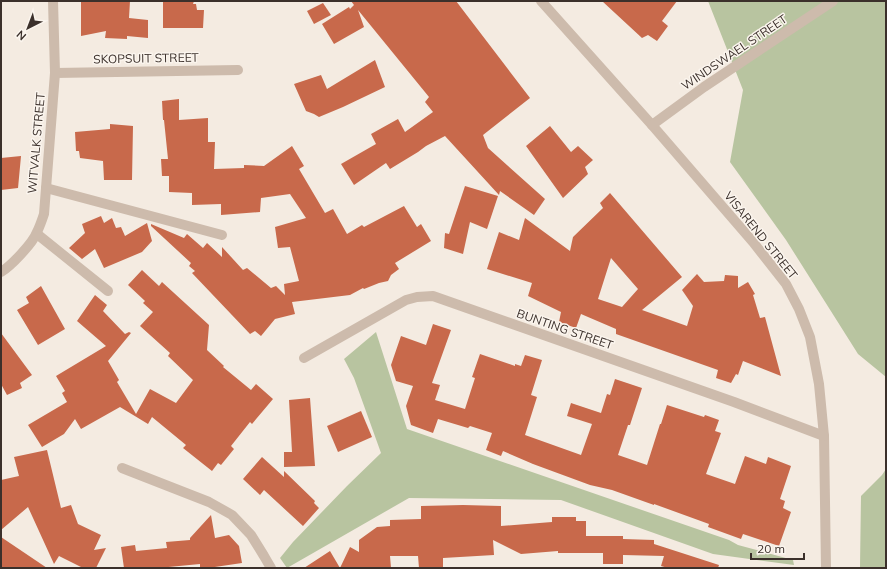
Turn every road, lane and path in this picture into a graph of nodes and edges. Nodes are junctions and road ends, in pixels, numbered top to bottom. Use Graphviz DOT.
graph roads {
  1 [pos="53,1"];
  2 [pos="541,1"];
  3 [pos="833,1"];
  4 [pos="238,70"];
  5 [pos="55,73"];
  6 [pos="652,126"];
  7 [pos="46,188"];
  8 [pos="37,234"];
  9 [pos="222,236"];
  10 [pos="1,272"];
  11 [pos="108,291"];
  12 [pos="304,358"];
  13 [pos="824,436"];
  14 [pos="122,468"];
  15 [pos="270,568"];
  16 [pos="826,568"];
  1 -- 5 [label="street, WITVALK STREET"];
  2 -- 6 [label="street, VISAREND STREET"];
  3 -- 6 [label="street, WINDSWAEL STREET"];
  4 -- 5 [label="street, SKOPSUIT STREET"];
  5 -- 7 [label="street, WITVALK STREET"];
  6 -- 13 [label="street, VISAREND STREET"];
  7 -- 8 [label="street, WITVALK STREET"];
  7 -- 9 [label="street"];
  8 -- 10 [label="street, WITVALK STREET"];
  8 -- 11 [label="street"];
  12 -- 13 [label="street, BUNTING STREET"];
  13 -- 16 [label="street, VISAREND STREET"];
  14 -- 15 [label="street"];
}
